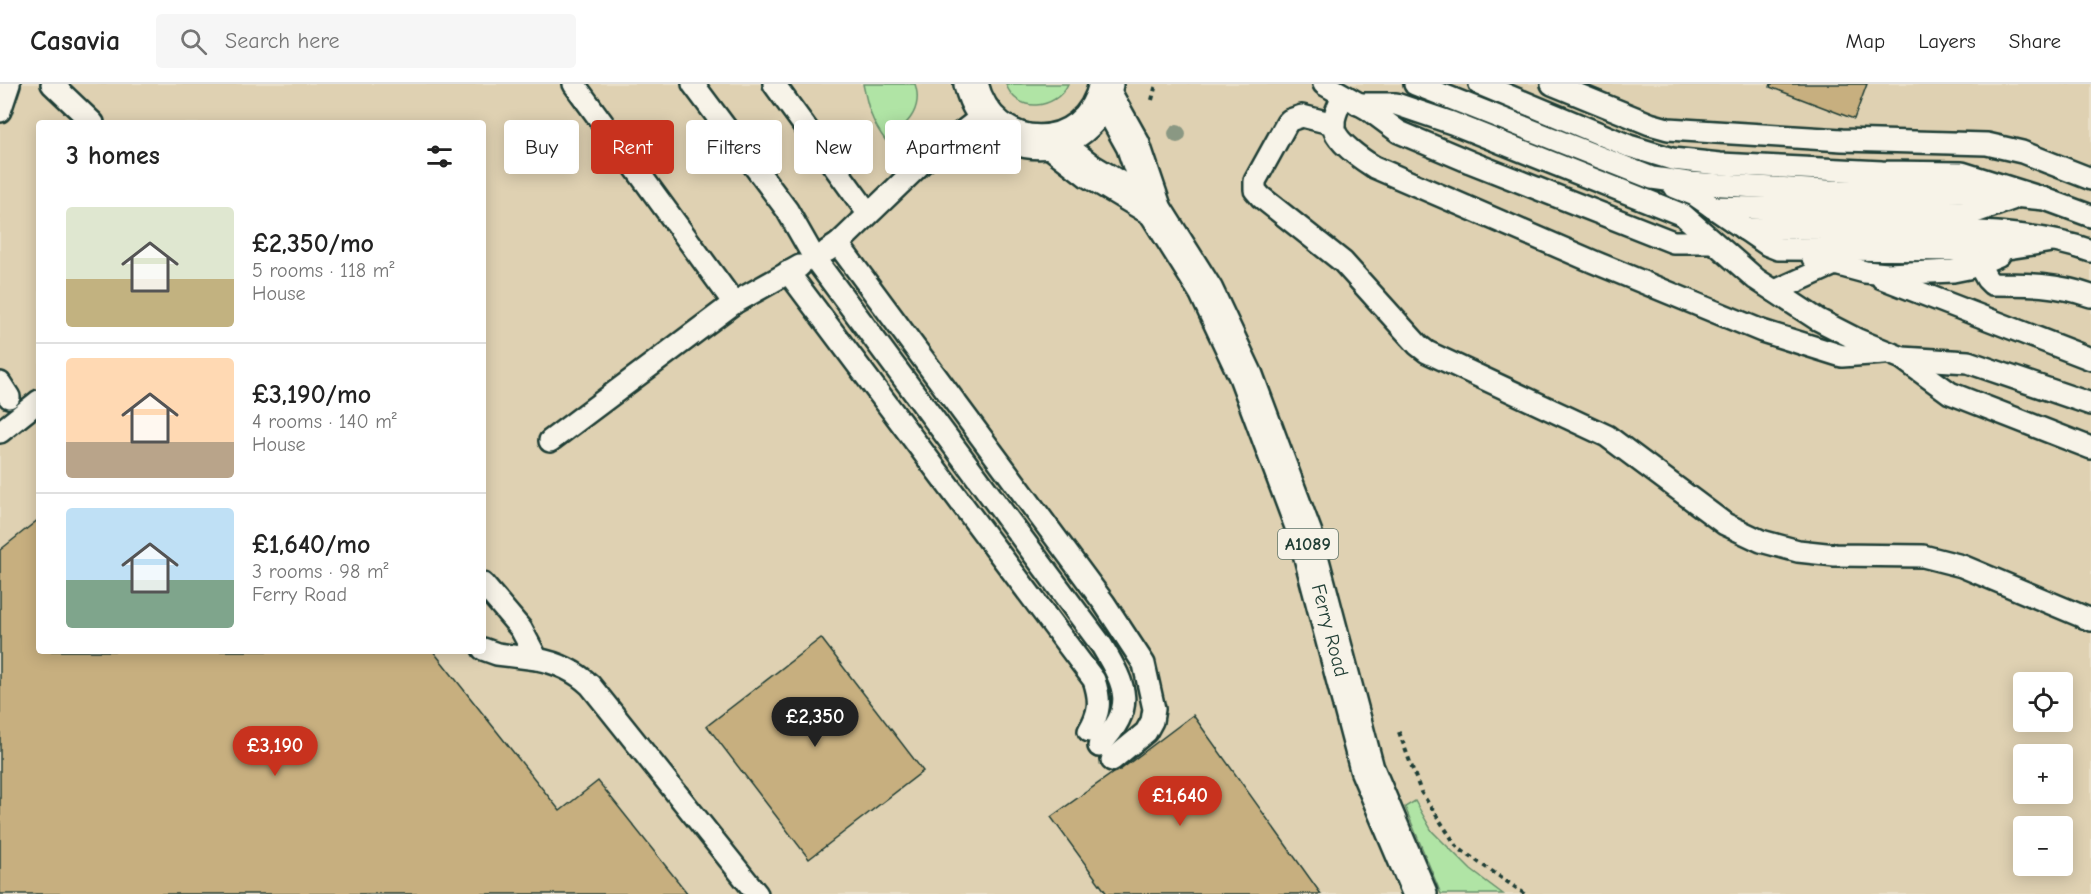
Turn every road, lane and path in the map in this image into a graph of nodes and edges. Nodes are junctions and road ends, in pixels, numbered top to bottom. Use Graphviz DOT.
graph roads {
  1 [pos="9,84"];
  2 [pos="52,84"];
  3 [pos="574,84"];
  4 [pos="693,84"];
  5 [pos="774,84"];
  6 [pos="971,84"];
  7 [pos="1324,84"];
  8 [pos="1415,84"];
  9 [pos="1480,84"];
  10 [pos="1552,84"];
  11 [pos="1105,88"];
  12 [pos="1350,100"];
  13 [pos="0,111"];
  14 [pos="984,115"];
  15 [pos="90,120"];
  16 [pos="1334,124"];
  17 [pos="1051,141"];
  18 [pos="1652,178"];
  19 [pos="2091,179"];
  20 [pos="2019,196"];
  21 [pos="2045,199"];
  22 [pos="1712,207"];
  23 [pos="1155,210"];
  24 [pos="868,213"];
  25 [pos="2091,216"];
  26 [pos="1744,229"];
  27 [pos="2052,241"];
  28 [pos="1713,242"];
  29 [pos="838,244"];
  30 [pos="2023,246"];
  31 [pos="1778,249"];
  32 [pos="2091,251"];
  33 [pos="815,259"];
  34 [pos="1978,263"];
  35 [pos="1835,264"];
  36 [pos="1859,270"];
  37 [pos="788,272"];
  38 [pos="1770,289"];
  39 [pos="2091,296"];
  40 [pos="734,303"];
  41 [pos="1895,355"];
  42 [pos="2091,359"];
  43 [pos="36,403"];
  44 [pos="2091,404"];
  45 [pos="0,432"];
  46 [pos="550,441"];
  47 [pos="2091,448"];
  48 [pos="486,587"];
  49 [pos="2091,620"];
  50 [pos="486,650"];
  51 [pos="537,659"];
  52 [pos="1100,746"];
  53 [pos="757,894"];
  54 [pos="1420,894"];
  1 -- 13 [label="lane"];
  2 -- 15 [label="lane"];
  3 -- 40 [label="lane"];
  4 -- 33 [label="lane"];
  5 -- 24 [label="lane"];
  6 -- 14 [label="highway"];
  7 -- 12 [label="lane"];
  8 -- 18 [label="lane"];
  9 -- 21 [label="lane"];
  10 -- 19 [label="lane"];
  11 -- 17 [label="highway"];
  11 -- 23 [label="highway, Ferry Road / A1089"];
  12 -- 16 [label="lane"];
  12 -- 28 [label="lane"];
  12 -- 28 [label="lane"];
  14 -- 17 [label="highway"];
  14 -- 24 [label="lane"];
  16 -- 41 [label="lane"];
  16 -- 49 [label="lane"];
  17 -- 23 [label="highway, Ferry Road / A1089"];
  18 -- 20 [label="lane"];
  18 -- 22 [label="lane"];
  20 -- 21 [label="lane"];
  20 -- 22 [label="lane"];
  21 -- 25 [label="lane"];
  22 -- 26 [label="lane"];
  23 -- 54 [label="highway, Ferry Road / A1089"];
  24 -- 29 [label="lane"];
  26 -- 27 [label="lane"];
  26 -- 31 [label="lane"];
  27 -- 30 [label="lane"];
  27 -- 32 [label="lane"];
  28 -- 38 [label="lane"];
  29 -- 33 [label="lane"];
  29 -- 52 [label="lane"];
  30 -- 31 [label="lane"];
  30 -- 34 [label="lane"];
  31 -- 35 [label="lane"];
  33 -- 37 [label="lane"];
  33 -- 52 [label="lane"];
  34 -- 36 [label="lane"];
  34 -- 39 [label="lane"];
  35 -- 36 [label="lane"];
  35 -- 38 [label="lane"];
  36 -- 42 [label="lane"];
  37 -- 40 [label="lane"];
  37 -- 52 [label="lane"];
  38 -- 41 [label="lane"];
  40 -- 46 [label="lane"];
  41 -- 44 [label="lane"];
  41 -- 47 [label="lane"];
  43 -- 45 [label="lane"];
  48 -- 51 [label="lane"];
  50 -- 51 [label="lane"];
  51 -- 53 [label="lane"];
}
